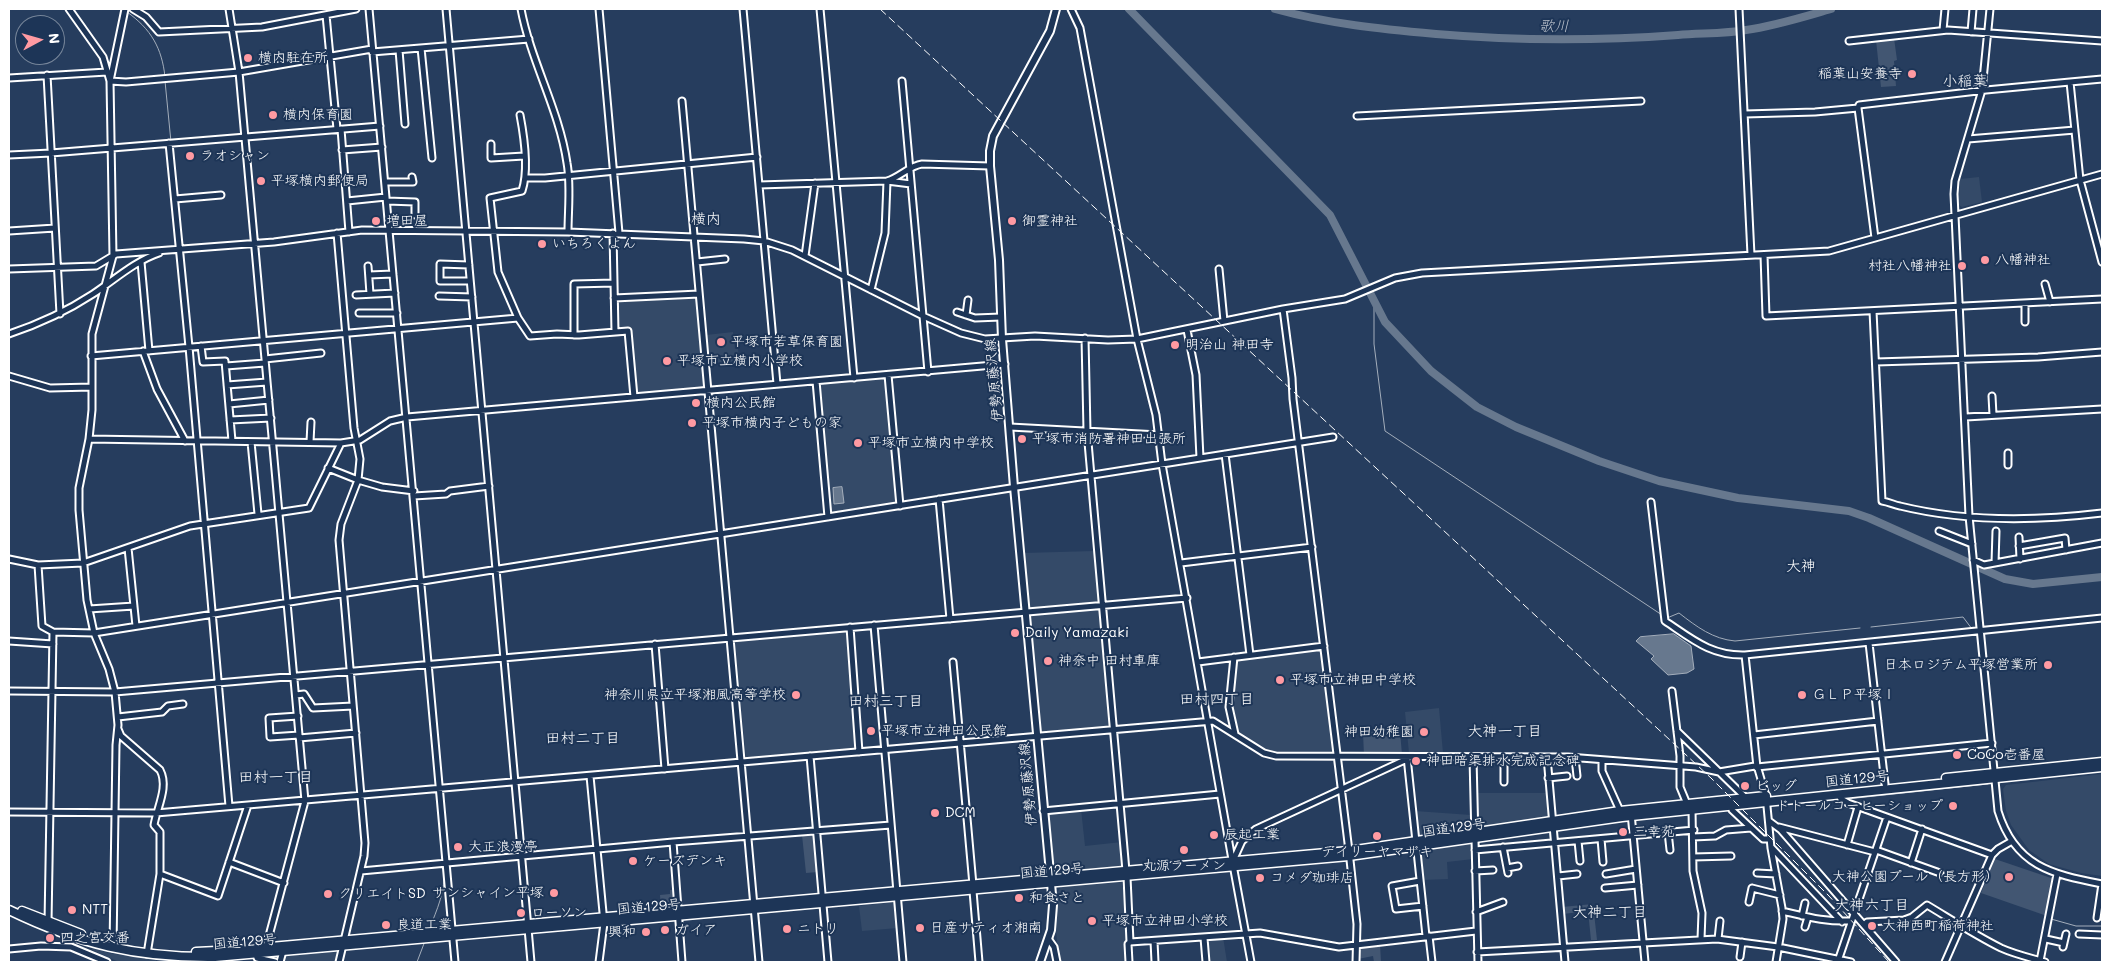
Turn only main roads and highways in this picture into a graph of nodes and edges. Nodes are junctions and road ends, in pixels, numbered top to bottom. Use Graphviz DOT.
graph roads {
  1 [pos="1056,9"];
  2 [pos="2102,762"];
  3 [pos="2102,767"];
  4 [pos="1995,776"];
  5 [pos="1766,798"];
  6 [pos="1690,807"];
  7 [pos="1050,881"];
  8 [pos="9,905"];
  9 [pos="9,910"];
  10 [pos="75,935"];
  11 [pos="343,943"];
  12 [pos="269,950"];
  13 [pos="148,952"];
  14 [pos="1040,962"];
  1 -- 7 [label="main road, 伊勢原藤沢線"];
  2 -- 4 [label="highway, 国道129号"];
  3 -- 4 [label="highway, 国道129号"];
  4 -- 5 [label="highway, 国道129号"];
  4 -- 5 [label="highway, 国道129号"];
  5 -- 6 [label="highway, 国道129号"];
  5 -- 6 [label="highway, 国道129号"];
  6 -- 7 [label="highway, 国道129号"];
  7 -- 11 [label="highway, 国道129号"];
  7 -- 14 [label="main road, 伊勢原藤沢線"];
  8 -- 10 [label="highway, 国道129号"];
  9 -- 10 [label="highway, 国道129号"];
  10 -- 13 [label="highway, 国道129号"];
  11 -- 12 [label="highway, 国道129号"];
  11 -- 12 [label="highway, 国道129号"];
  12 -- 13 [label="highway, 国道129号"];
  12 -- 13 [label="highway, 国道129号"];
}
